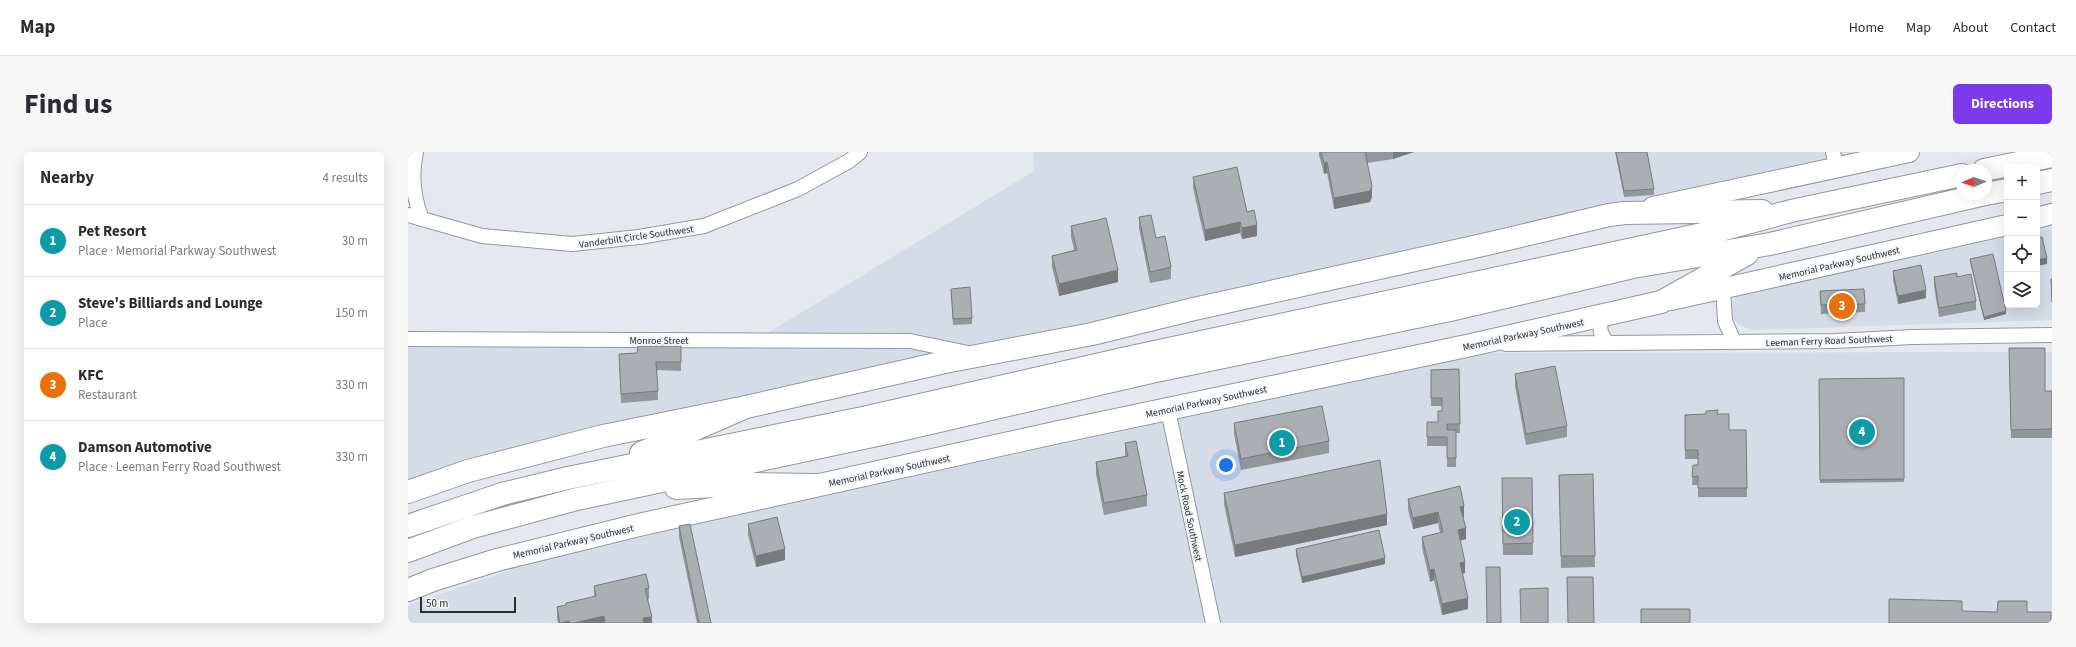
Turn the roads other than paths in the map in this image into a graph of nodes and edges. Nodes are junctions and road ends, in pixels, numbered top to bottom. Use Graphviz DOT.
graph roads {
  1 [pos="416,152"];
  2 [pos="860,152"];
  3 [pos="1909,152"];
  4 [pos="2048,156"];
  5 [pos="1834,160"];
  6 [pos="1992,168"];
  7 [pos="1956,176"];
  8 [pos="2052,180"];
  9 [pos="2040,183"];
  10 [pos="2004,191"];
  11 [pos="1992,193"];
  12 [pos="1960,200"];
  13 [pos="1791,211"];
  14 [pos="1625,213"];
  15 [pos="2052,214"];
  16 [pos="408,215"];
  17 [pos="2040,217"];
  18 [pos="422,219"];
  19 [pos="2004,225"];
  20 [pos="1770,244"];
  21 [pos="1723,289"];
  22 [pos="1661,302"];
  23 [pos="1600,317"];
  24 [pos="2052,335"];
  25 [pos="408,339"];
  26 [pos="910,341"];
  27 [pos="1606,342"];
  28 [pos="1734,342"];
  29 [pos="1471,345"];
  30 [pos="980,355"];
  31 [pos="913,370"];
  32 [pos="746,407"];
  33 [pos="1168,410"];
  34 [pos="594,473"];
  35 [pos="817,485"];
  36 [pos="408,492"];
  37 [pos="609,492"];
  38 [pos="408,526"];
  39 [pos="408,551"];
  40 [pos="408,590"];
  41 [pos="1213,623"];
  1 -- 18 [label="street"];
  2 -- 18 [label="street, Vanderbilt Circle Southwest"];
  3 -- 5 [label="main road"];
  4 -- 6 [label="main road"];
  5 -- 14 [label="main road"];
  7 -- 13 [label="main road"];
  8 -- 9 [label="main road"];
  10 -- 11 [label="main road"];
  12 -- 20 [label="main road"];
  13 -- 14 [label="main road"];
  13 -- 34 [label="main road"];
  14 -- 30 [label="main road"];
  15 -- 17 [label="main road"];
  16 -- 18 [label="street, Vanderbilt Circle Southwest"];
  19 -- 21 [label="main road, Memorial Parkway Southwest"];
  20 -- 22 [label="main road"];
  20 -- 37 [label="main road"];
  21 -- 22 [label="main road, Memorial Parkway Southwest"];
  21 -- 28 [label="street"];
  22 -- 23 [label="main road, Memorial Parkway Southwest"];
  23 -- 27 [label="street"];
  23 -- 29 [label="main road, Memorial Parkway Southwest"];
  24 -- 28 [label="street, Leeman Ferry Road Southwest"];
  25 -- 26 [label="street, Monroe Street"];
  26 -- 30 [label="street, Monroe Street"];
  26 -- 31 [label="street"];
  27 -- 28 [label="street, Leeman Ferry Road Southwest"];
  27 -- 29 [label="street, Leeman Ferry Road Southwest"];
  29 -- 33 [label="main road, Memorial Parkway Southwest"];
  30 -- 31 [label="main road"];
  31 -- 32 [label="main road"];
  32 -- 34 [label="main road"];
  32 -- 36 [label="main road"];
  33 -- 35 [label="main road, Memorial Parkway Southwest"];
  33 -- 41 [label="street, Mock Road Southwest"];
  34 -- 38 [label="main road"];
  35 -- 37 [label="main road"];
  35 -- 40 [label="main road, Memorial Parkway Southwest"];
  37 -- 39 [label="main road"];
}
